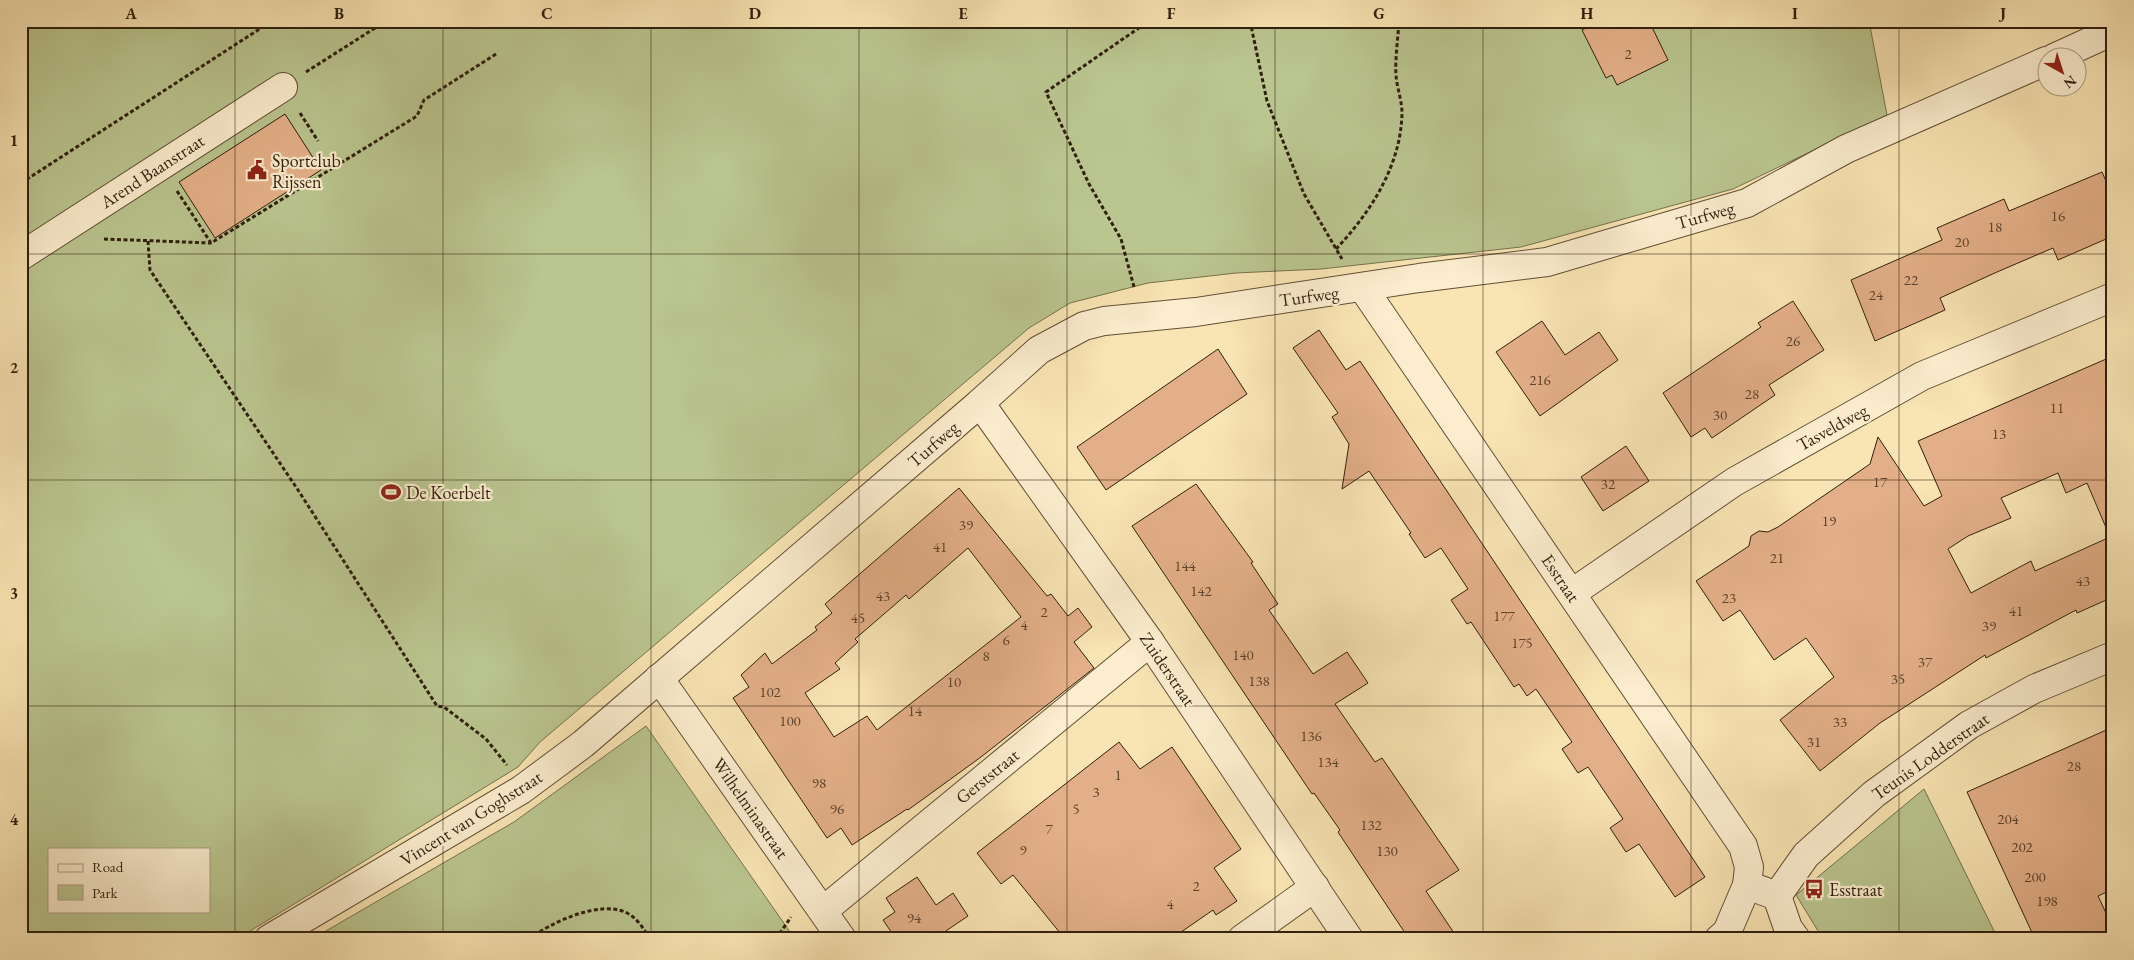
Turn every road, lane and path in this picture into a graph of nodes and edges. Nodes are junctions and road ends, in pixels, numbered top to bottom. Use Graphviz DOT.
graph roads {
  1 [pos="272,21"];
  2 [pos="386,21"];
  3 [pos="1149,21"];
  4 [pos="1250,21"];
  5 [pos="1399,21"];
  6 [pos="2113,31"];
  7 [pos="2076,48"];
  8 [pos="496,54"];
  9 [pos="2036,65"];
  10 [pos="283,87"];
  11 [pos="160,165"];
  12 [pos="21,183"];
  13 [pos="98,239"];
  14 [pos="148,241"];
  15 [pos="211,243"];
  16 [pos="21,256"];
  17 [pos="1363,288"];
  18 [pos="2113,298"];
  19 [pos="1142,317"];
  20 [pos="980,404"];
  21 [pos="1572,593"];
  22 [pos="1150,642"];
  23 [pos="2113,656"];
  24 [pos="659,678"];
  25 [pos="521,790"];
  26 [pos="1747,885"];
  27 [pos="1315,887"];
  28 [pos="1777,896"];
  29 [pos="824,910"];
  30 [pos="270,939"];
  31 [pos="529,939"];
  32 [pos="650,939"];
  33 [pos="842,939"];
  34 [pos="1242,939"];
  35 [pos="1349,939"];
  36 [pos="1719,939"];
  37 [pos="1796,939"];
  1 -- 12 [label="path"];
  2 -- 10 [label="path"];
  3 -- 19 [label="path"];
  4 -- 5 [label="path"];
  6 -- 7 [label="street"];
  8 -- 15 [label="path"];
  9 -- 17 [label="street, Turfweg"];
  10 -- 11 [label="street, Arend Baanstraat"];
  11 -- 15 [label="path"];
  11 -- 16 [label="street, Arend Baanstraat"];
  13 -- 14 [label="path"];
  14 -- 15 [label="path"];
  14 -- 25 [label="path"];
  17 -- 19 [label="street, Turfweg"];
  17 -- 21 [label="street, Esstraat"];
  18 -- 21 [label="street, Tasveldweg"];
  19 -- 20 [label="street, Turfweg"];
  20 -- 22 [label="street, Zuiderstraat"];
  20 -- 24 [label="street, Turfweg"];
  21 -- 26 [label="street, Esstraat"];
  22 -- 27 [label="street, Zuiderstraat"];
  22 -- 29 [label="street, Gerststraat"];
  23 -- 28 [label="street, Teunis Lodderstraat"];
  24 -- 25 [label="street, Vincent van Goghstraat"];
  24 -- 29 [label="street, Wilhelminastraat"];
  25 -- 30 [label="street, Vincent van Goghstraat"];
  26 -- 28 [label="street"];
  26 -- 36 [label="street"];
  27 -- 34 [label="street"];
  27 -- 35 [label="street, Zuiderstraat"];
  28 -- 37 [label="street"];
  29 -- 33 [label="street, Wilhelminastraat"];
  31 -- 32 [label="path"];
}
